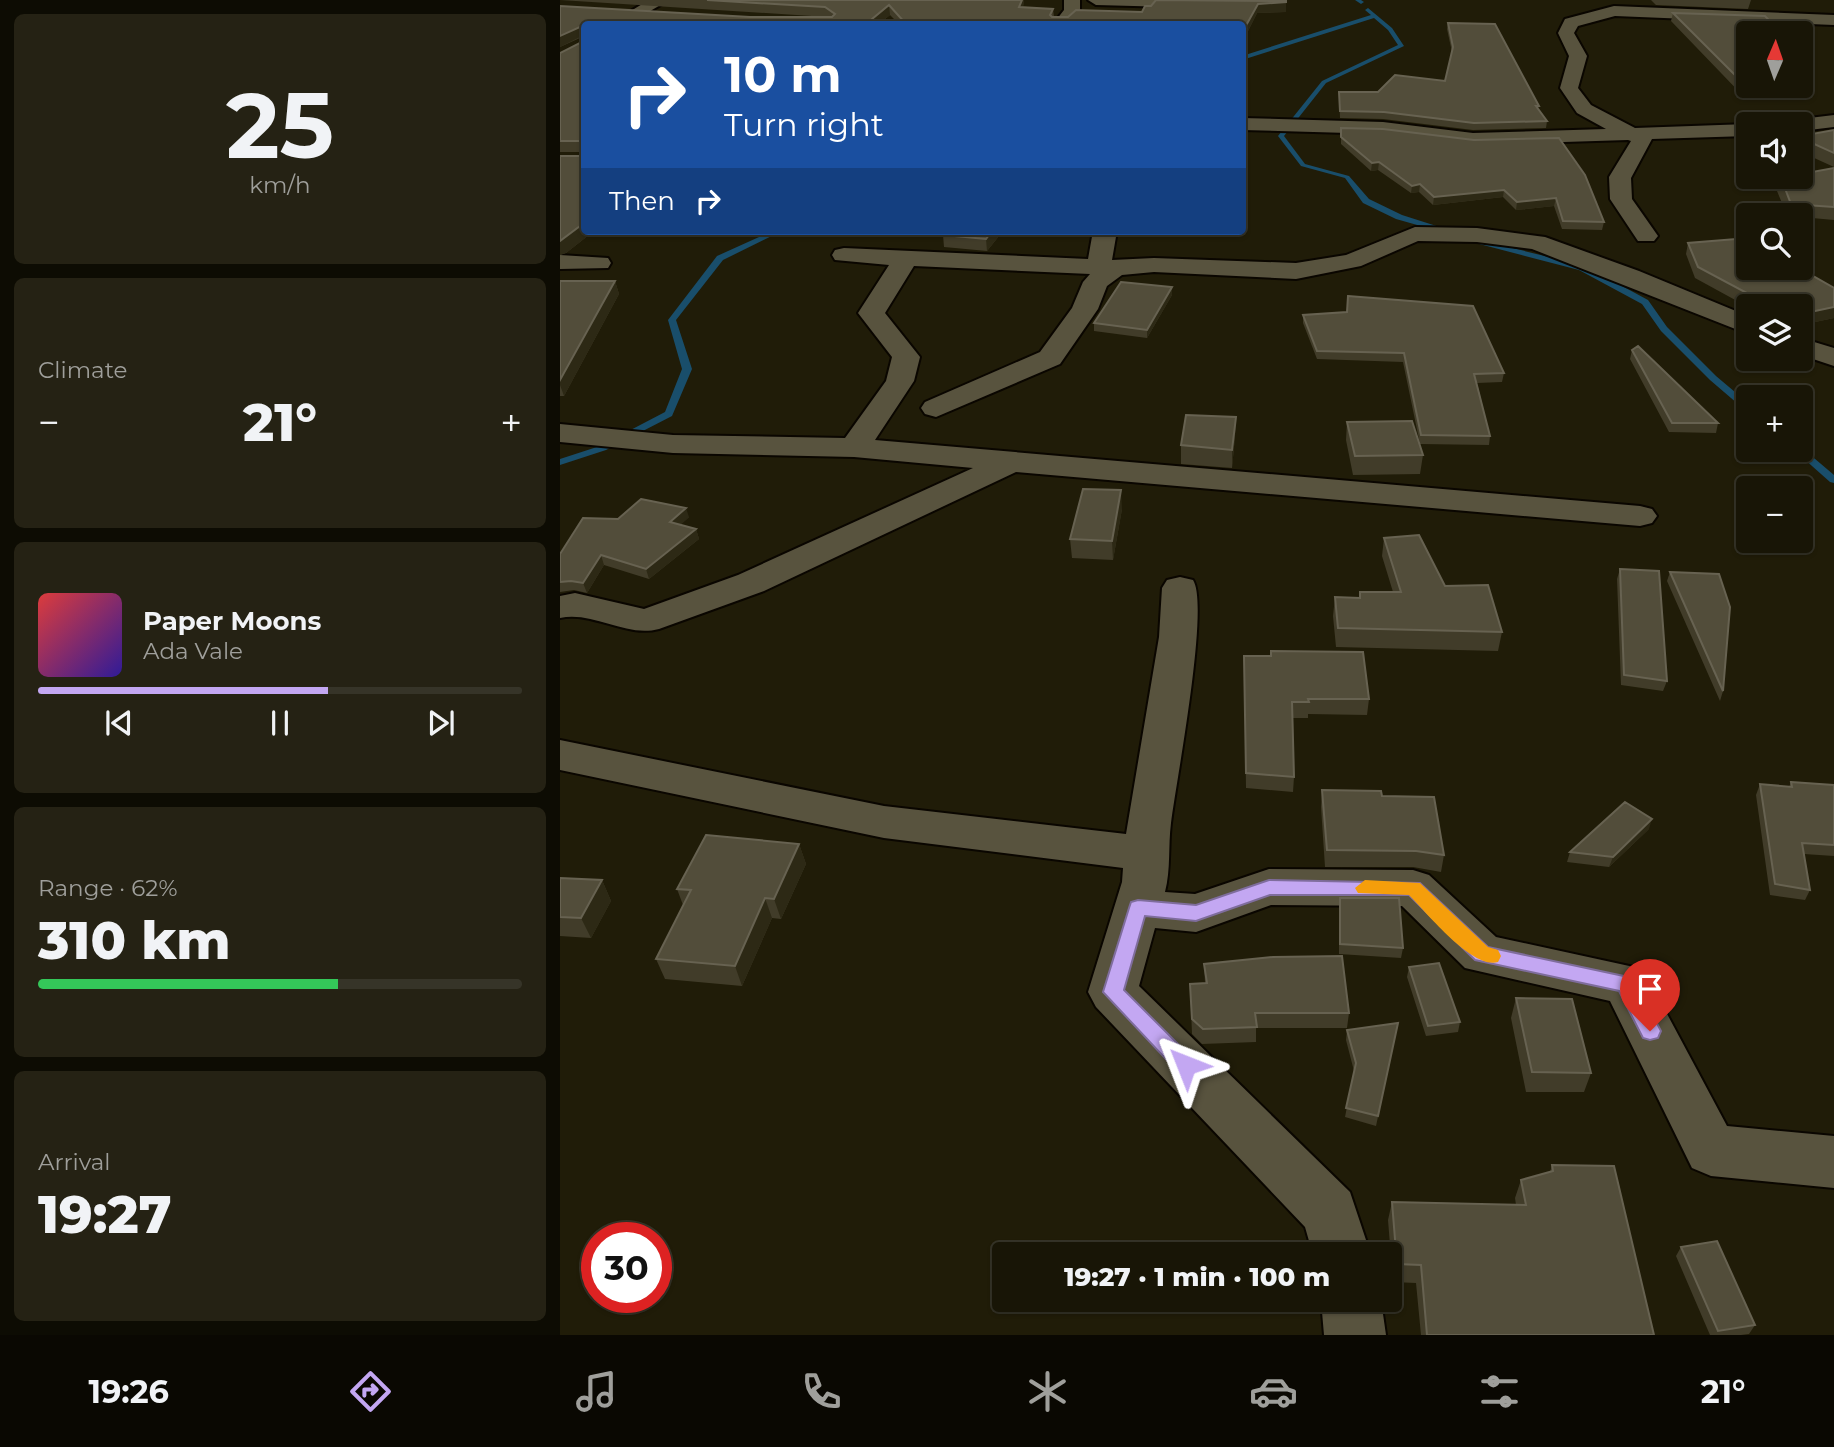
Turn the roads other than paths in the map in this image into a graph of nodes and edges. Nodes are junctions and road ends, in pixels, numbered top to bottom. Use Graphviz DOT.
graph roads {
  1 [pos="1072,0"];
  2 [pos="1096,0"];
  3 [pos="1223,3"];
  4 [pos="1642,6"];
  5 [pos="664,8"];
  6 [pos="615,18"];
  7 [pos="1834,20"];
  8 [pos="1064,21"];
  9 [pos="1834,121"];
  10 [pos="1246,124"];
  11 [pos="1813,124"];
  12 [pos="1736,131"];
  13 [pos="1635,135"];
  14 [pos="1105,235"];
  15 [pos="1646,236"];
  16 [pos="844,255"];
  17 [pos="906,258"];
  18 [pos="560,262"];
  19 [pos="598,263"];
  20 [pos="1107,267"];
  21 [pos="1736,321"];
  22 [pos="1813,350"];
  23 [pos="1834,358"];
  24 [pos="936,408"];
  25 [pos="560,433"];
  26 [pos="854,448"];
  27 [pos="1010,462"];
  28 [pos="1640,516"];
  29 [pos="1180,588"];
  30 [pos="560,607"];
  31 [pos="560,755"];
  32 [pos="1147,855"];
  33 [pos="1138,908"];
  34 [pos="1834,1162"];
  35 [pos="1338,1242"];
  36 [pos="1352,1312"];
  37 [pos="1354,1335"];
  1 -- 8 [label="street"];
  2 -- 3 [label="street"];
  4 -- 7 [label="street"];
  4 -- 13 [label="street"];
  5 -- 6 [label="street"];
  9 -- 11 [label="street"];
  10 -- 13 [label="street"];
  12 -- 13 [label="street"];
  13 -- 15 [label="street"];
  14 -- 20 [label="street"];
  16 -- 17 [label="street"];
  17 -- 20 [label="street"];
  17 -- 26 [label="street"];
  18 -- 19 [label="street"];
  20 -- 21 [label="street"];
  20 -- 24 [label="street"];
  22 -- 23 [label="street"];
  25 -- 26 [label="street"];
  26 -- 27 [label="street"];
  27 -- 28 [label="street"];
  27 -- 30 [label="street"];
  29 -- 32 [label="street"];
  31 -- 32 [label="street"];
  32 -- 33 [label="street"];
  33 -- 34 [label="street"];
  33 -- 35 [label="street"];
  36 -- 37 [label="street"];
}
